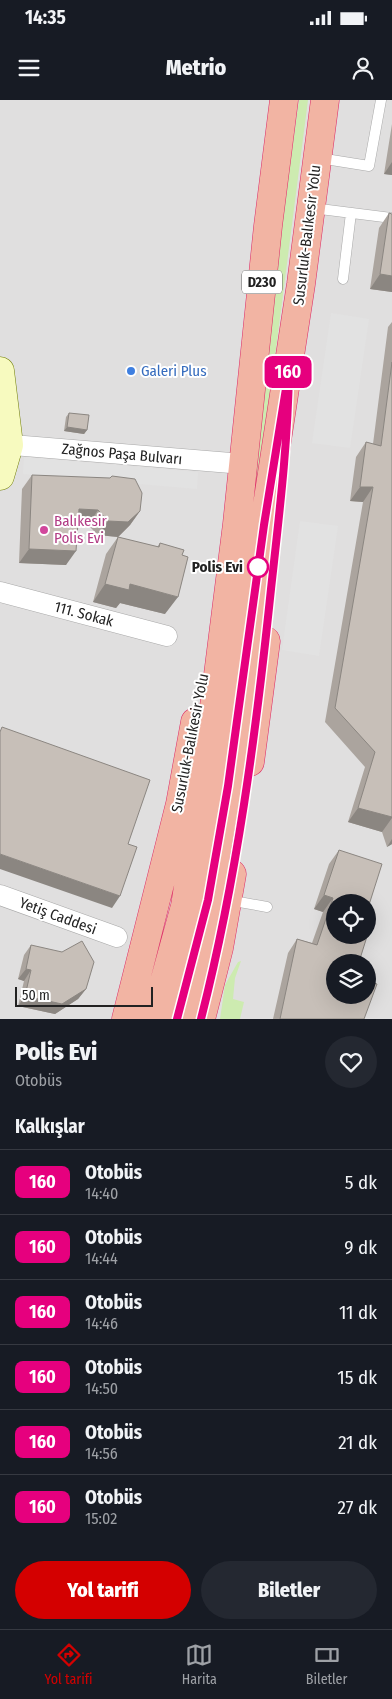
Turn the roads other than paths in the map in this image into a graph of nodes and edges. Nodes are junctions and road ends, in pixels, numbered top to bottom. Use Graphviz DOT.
graph roads {
  1 [pos="284,100"];
  2 [pos="325,100"];
  3 [pos="381,100"];
  4 [pos="318,158"];
  5 [pos="311,208"];
  6 [pos="352,213"];
  7 [pos="392,218"];
  8 [pos="343,278"];
  9 [pos="289,370"];
  10 [pos="0,371"];
  11 [pos="5,444"];
  12 [pos="243,464"];
  13 [pos="0,476"];
  14 [pos="0,592"];
  15 [pos="168,636"];
  16 [pos="0,895"];
  17 [pos="227,900"];
  18 [pos="267,907"];
  19 [pos="116,937"];
  20 [pos="126,1019"];
  21 [pos="154,1019"];
  22 [pos="177,1019"];
  23 [pos="201,1019"];
  1 -- 12 [label="highway, Susurluk-Balıkesir Yolu / D230"];
  2 -- 4 [label="highway, Susurluk-Balıkesir Yolu / D230"];
  3 -- 4 [label="lane"];
  4 -- 5 [label="highway, Susurluk-Balıkesir Yolu / D230"];
  5 -- 6 [label="lane"];
  5 -- 9 [label="highway, Susurluk-Balıkesir Yolu / D230"];
  6 -- 7 [label="lane"];
  6 -- 8 [label="lane"];
  9 -- 17 [label="highway, Susurluk-Balıkesir Yolu"];
  9 -- 22 [label="highway, Susurluk-Balıkesir Yolu / D230"];
  10 -- 11 [label="main road"];
  11 -- 12 [label="street, Zağnos Paşa Bulvarı"];
  11 -- 13 [label="main road"];
  12 -- 20 [label="highway, Susurluk-Balıkesir Yolu"];
  12 -- 21 [label="highway, Susurluk-Balıkesir Yolu / D230"];
  14 -- 15 [label="street, 111. Sokak"];
  16 -- 19 [label="street, Yetiş Caddesi"];
  17 -- 18 [label="lane"];
  17 -- 23 [label="highway, Susurluk-Balıkesir Yolu"];
}
